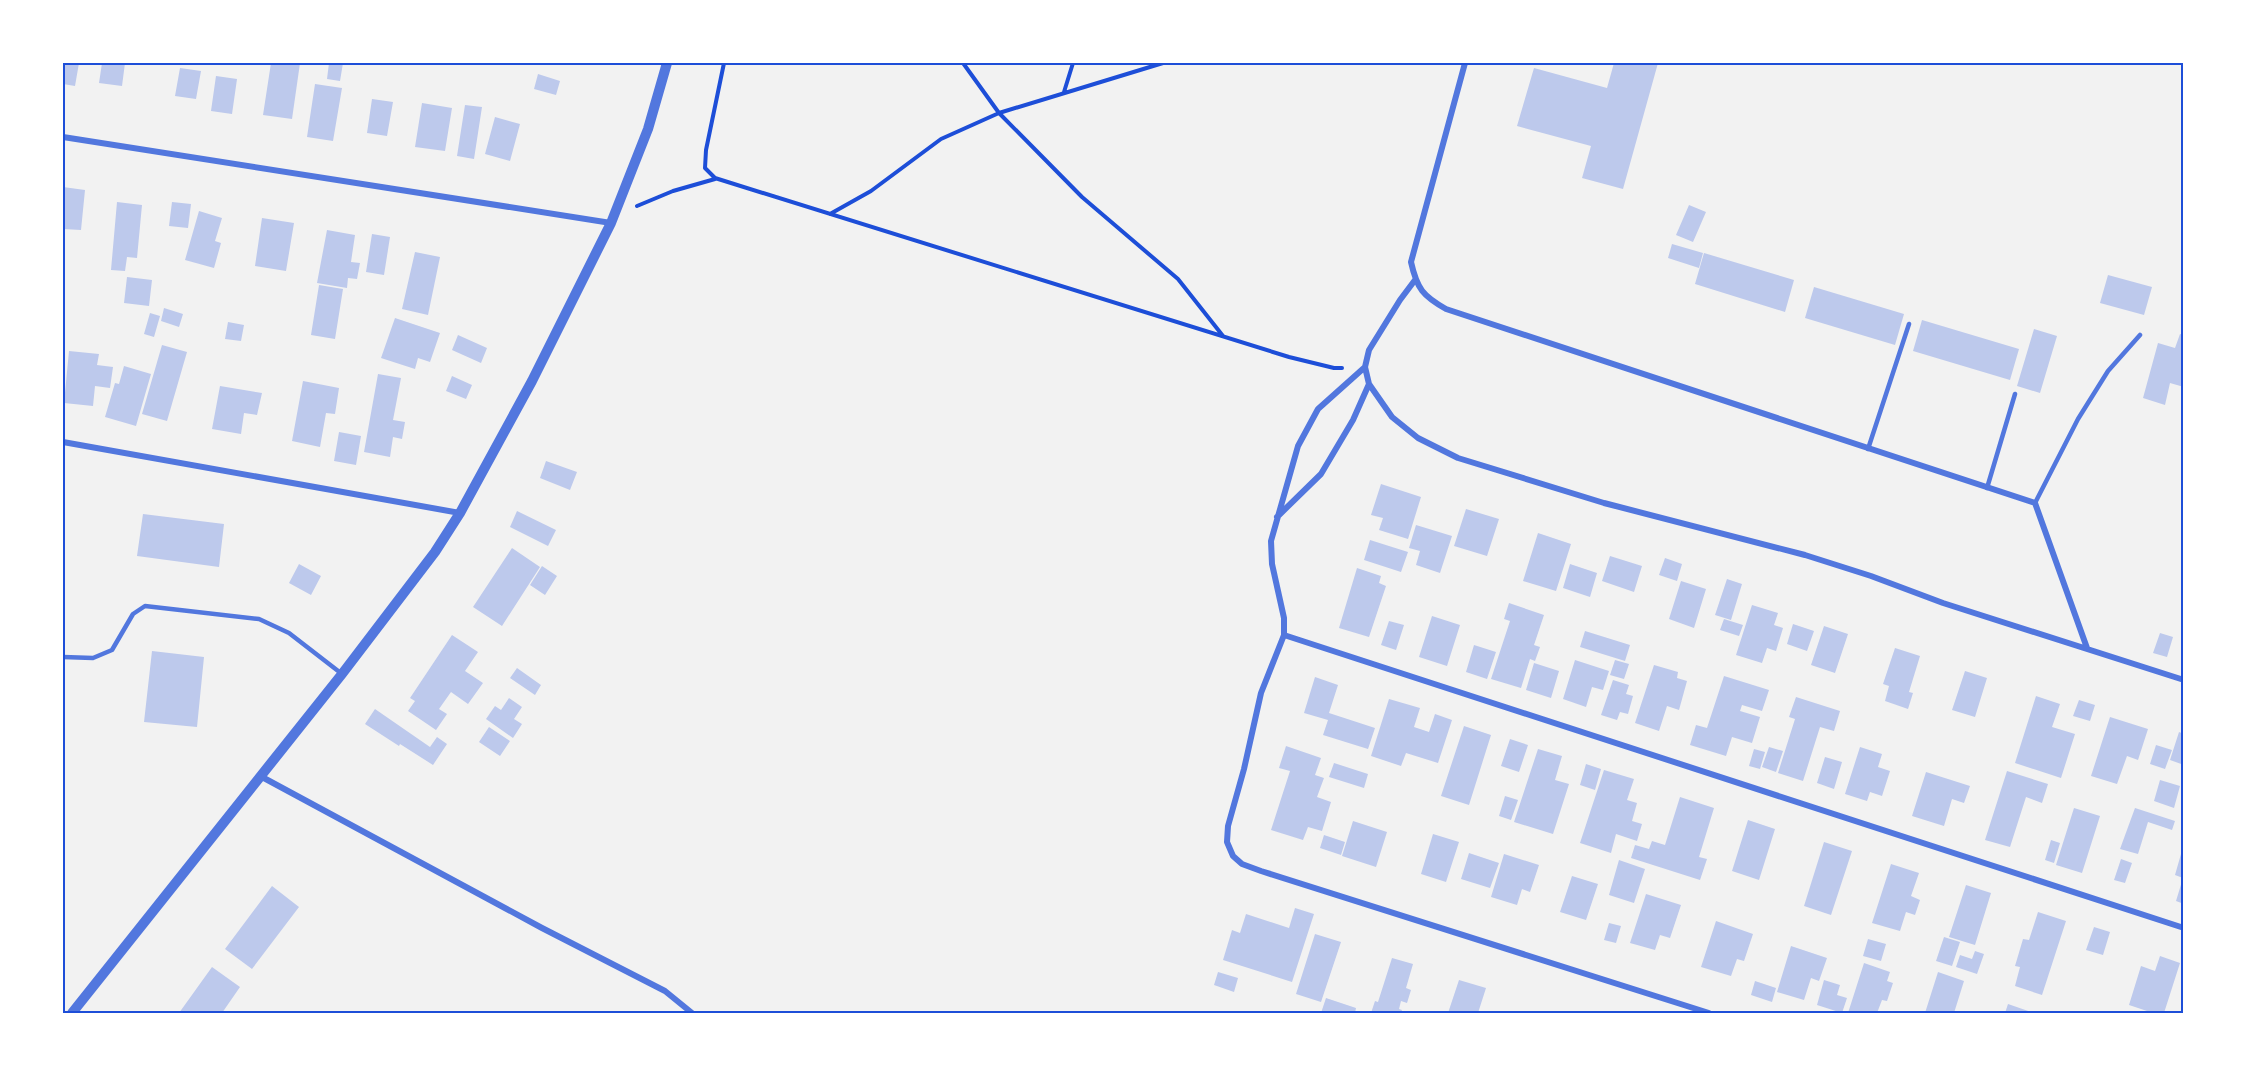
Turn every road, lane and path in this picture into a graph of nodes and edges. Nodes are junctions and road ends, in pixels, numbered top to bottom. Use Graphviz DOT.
graph roads {
  1 [pos="667,63"];
  2 [pos="724,63"];
  3 [pos="963,63"];
  4 [pos="1073,63"];
  5 [pos="1160,63"];
  6 [pos="1466,63"];
  7 [pos="1064,93"];
  8 [pos="999,113"];
  9 [pos="63,137"];
  10 [pos="716,178"];
  11 [pos="830,214"];
  12 [pos="611,223"];
  13 [pos="1415,280"];
  14 [pos="1909,324"];
  15 [pos="2140,335"];
  16 [pos="1223,337"];
  17 [pos="1365,367"];
  18 [pos="1369,384"];
  19 [pos="2015,394"];
  20 [pos="63,442"];
  21 [pos="1868,449"];
  22 [pos="1987,488"];
  23 [pos="2034,503"];
  24 [pos="460,513"];
  25 [pos="1277,518"];
  26 [pos="1284,635"];
  27 [pos="2087,648"];
  28 [pos="63,657"];
  29 [pos="342,674"];
  30 [pos="2184,680"];
  31 [pos="262,777"];
  32 [pos="2184,928"];
  33 [pos="72,1013"];
  34 [pos="692,1013"];
  35 [pos="1709,1013"];
  1 -- 12 [label="street"];
  2 -- 10 [label="path"];
  3 -- 8 [label="path"];
  4 -- 7 [label="path"];
  5 -- 7 [label="path"];
  6 -- 13 [label="street"];
  7 -- 8 [label="path"];
  8 -- 11 [label="path"];
  8 -- 16 [label="path"];
  9 -- 12 [label="street"];
  10 -- 11 [label="path"];
  10 -- 12 [label="path"];
  11 -- 16 [label="path"];
  12 -- 24 [label="street"];
  13 -- 17 [label="street"];
  13 -- 21 [label="street"];
  14 -- 21 [label="lane"];
  15 -- 23 [label="lane"];
  16 -- 17 [label="path"];
  17 -- 18 [label="street"];
  17 -- 25 [label="street"];
  18 -- 25 [label="street"];
  18 -- 27 [label="street"];
  19 -- 22 [label="lane"];
  20 -- 24 [label="street"];
  21 -- 22 [label="street"];
  22 -- 23 [label="street"];
  23 -- 27 [label="street"];
  24 -- 29 [label="street"];
  25 -- 26 [label="street"];
  26 -- 32 [label="street"];
  26 -- 35 [label="street"];
  27 -- 30 [label="street"];
  28 -- 29 [label="lane"];
  29 -- 31 [label="street"];
  31 -- 33 [label="street"];
  31 -- 34 [label="street"];
}
